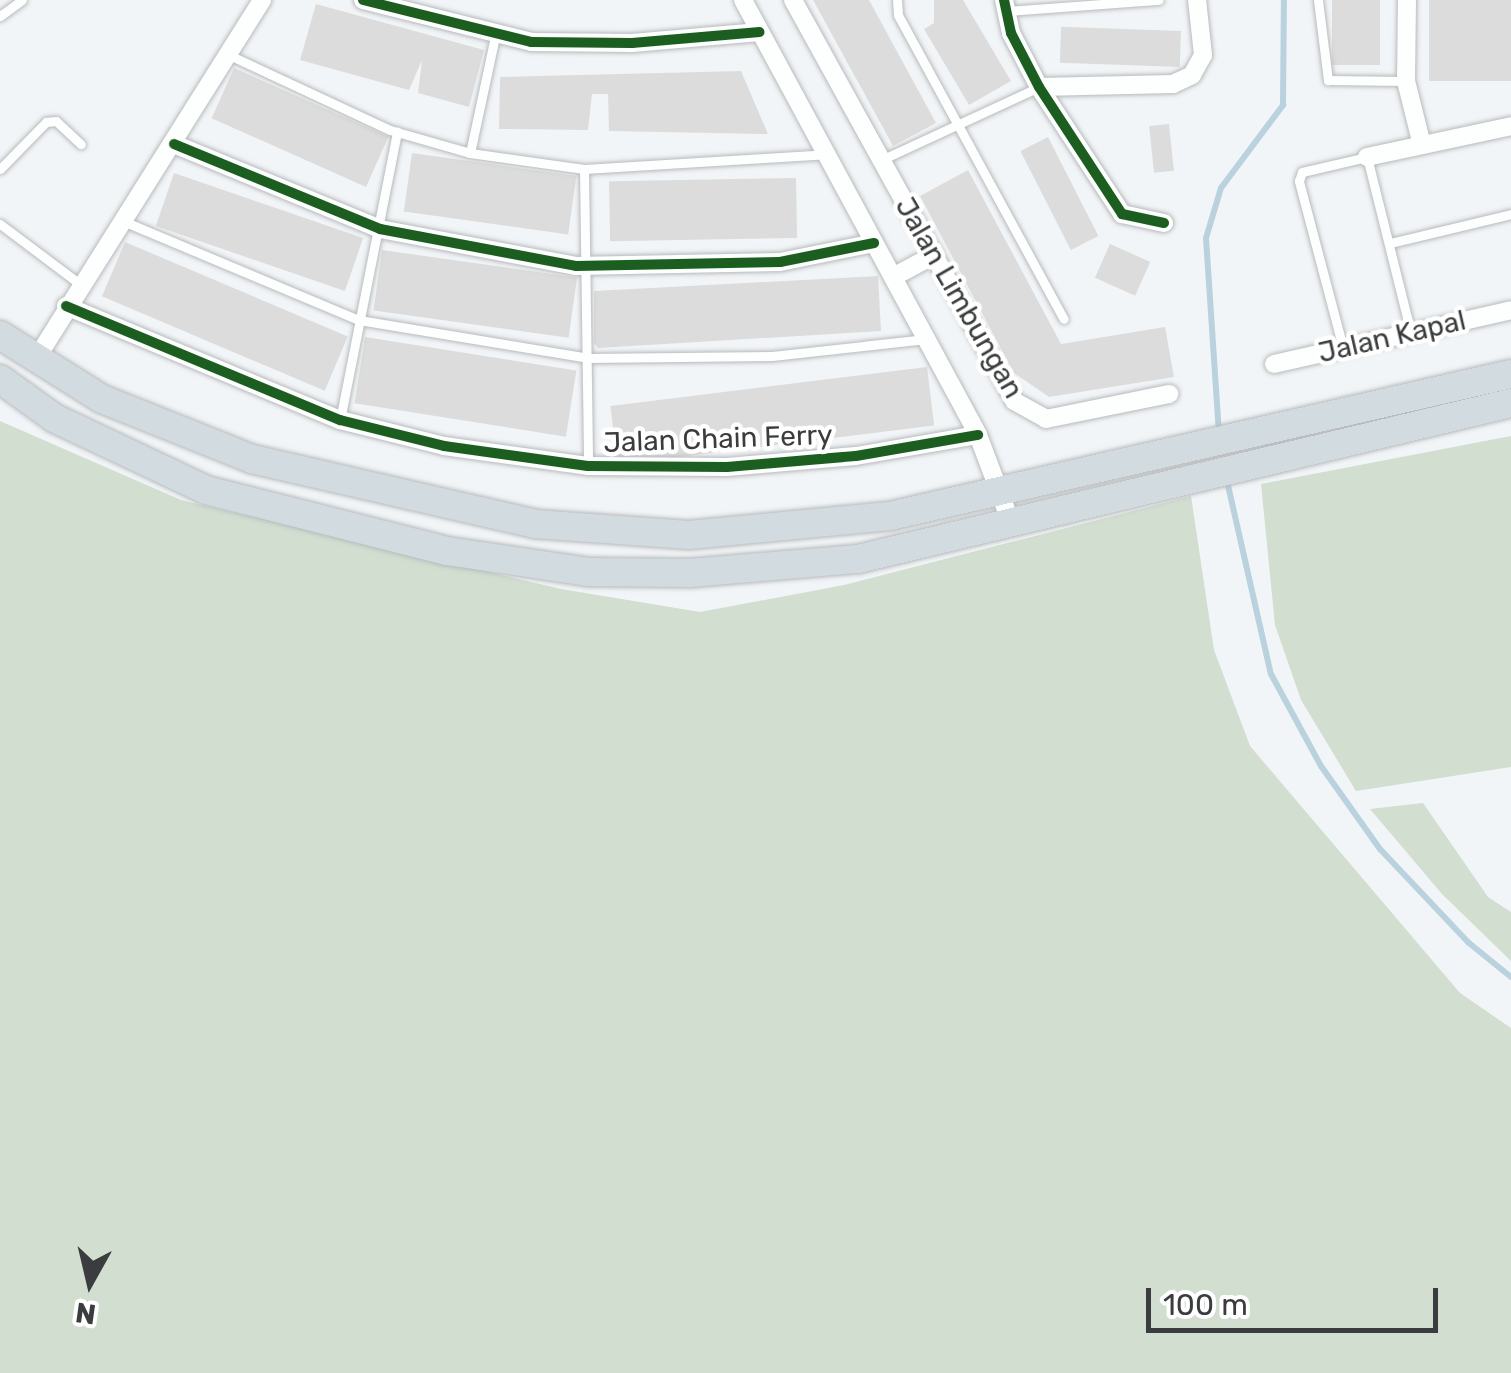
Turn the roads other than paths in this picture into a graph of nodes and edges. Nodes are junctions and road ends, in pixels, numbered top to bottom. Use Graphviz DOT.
graph roads {
  1 [pos="22,0"];
  2 [pos="262,0"];
  3 [pos="362,0"];
  4 [pos="743,0"];
  5 [pos="793,0"];
  6 [pos="897,0"];
  7 [pos="1160,0"];
  8 [pos="1197,0"];
  9 [pos="1318,0"];
  10 [pos="1408,0"];
  11 [pos="1004,6"];
  12 [pos="0,16"];
  13 [pos="760,32"];
  14 [pos="495,36"];
  15 [pos="227,54"];
  16 [pos="1406,81"];
  17 [pos="1040,87"];
  18 [pos="958,124"];
  19 [pos="1511,126"];
  20 [pos="397,132"];
  21 [pos="81,144"];
  22 [pos="174,144"];
  23 [pos="1422,146"];
  24 [pos="470,152"];
  25 [pos="826,154"];
  26 [pos="1367,157"];
  27 [pos="881,160"];
  28 [pos="584,168"];
  29 [pos="0,169"];
  30 [pos="1511,214"];
  31 [pos="121,220"];
  32 [pos="1164,223"];
  33 [pos="0,224"];
  34 [pos="380,229"];
  35 [pos="874,243"];
  36 [pos="1390,243"];
  37 [pos="934,255"];
  38 [pos="590,267"];
  39 [pos="892,277"];
  40 [pos="80,284"];
  41 [pos="66,306"];
  42 [pos="1511,310"];
  43 [pos="1064,319"];
  44 [pos="359,320"];
  45 [pos="1412,332"];
  46 [pos="0,335"];
  47 [pos="926,339"];
  48 [pos="1343,348"];
  49 [pos="589,358"];
  50 [pos="36,359"];
  51 [pos="1274,364"];
  52 [pos="1511,374"];
  53 [pos="0,380"];
  54 [pos="1169,394"];
  55 [pos="0,395"];
  56 [pos="1511,404"];
  57 [pos="54,418"];
  58 [pos="340,420"];
  59 [pos="978,436"];
  60 [pos="1278,443"];
  61 [pos="588,466"];
  62 [pos="998,488"];
  63 [pos="1011,523"];
  1 -- 12 [label="lane"];
  2 -- 15 [label="street"];
  3 -- 14 [label="street"];
  4 -- 13 [label="street, Jalan Limbungan"];
  5 -- 27 [label="street, Jalan Limbungan"];
  6 -- 18 [label="lane"];
  7 -- 11 [label="lane"];
  8 -- 17 [label="street"];
  9 -- 16 [label="lane"];
  10 -- 16 [label="street"];
  11 -- 17 [label="street"];
  13 -- 14 [label="street"];
  13 -- 25 [label="street, Jalan Limbungan"];
  14 -- 24 [label="lane"];
  15 -- 20 [label="lane"];
  15 -- 22 [label="street"];
  16 -- 23 [label="street"];
  17 -- 18 [label="lane"];
  17 -- 32 [label="street"];
  18 -- 27 [label="lane"];
  18 -- 43 [label="lane"];
  19 -- 23 [label="street"];
  20 -- 24 [label="lane"];
  20 -- 34 [label="lane"];
  21 -- 29 [label="lane"];
  22 -- 31 [label="street"];
  22 -- 34 [label="street"];
  23 -- 26 [label="street"];
  24 -- 28 [label="lane"];
  25 -- 28 [label="lane"];
  25 -- 35 [label="street, Jalan Limbungan"];
  26 -- 36 [label="lane"];
  26 -- 48 [label="lane"];
  27 -- 37 [label="street, Jalan Limbungan"];
  28 -- 38 [label="lane"];
  30 -- 36 [label="lane"];
  31 -- 40 [label="street"];
  31 -- 44 [label="lane"];
  33 -- 40 [label="lane"];
  34 -- 38 [label="street"];
  34 -- 44 [label="lane"];
  35 -- 38 [label="street"];
  35 -- 39 [label="street, Jalan Limbungan"];
  36 -- 45 [label="lane"];
  37 -- 39 [label="street"];
  37 -- 54 [label="street, Jalan Limbungan"];
  38 -- 49 [label="lane"];
  39 -- 47 [label="street, Jalan Limbungan"];
  40 -- 41 [label="street"];
  41 -- 50 [label="street"];
  41 -- 58 [label="street, Jalan Chain Ferry"];
  42 -- 45 [label="street, Jalan Kapal"];
  44 -- 49 [label="lane"];
  44 -- 58 [label="lane"];
  45 -- 48 [label="street, Jalan Kapal"];
  46 -- 50 [label="highway"];
  47 -- 49 [label="lane"];
  47 -- 59 [label="street, Jalan Limbungan"];
  48 -- 51 [label="street, Jalan Kapal"];
  49 -- 61 [label="lane"];
  50 -- 62 [label="highway"];
  52 -- 60 [label="highway"];
  53 -- 57 [label="highway"];
  55 -- 57 [label="highway"];
  56 -- 60 [label="highway"];
  57 -- 63 [label="highway"];
  58 -- 61 [label="street, Jalan Chain Ferry"];
  59 -- 61 [label="street, Jalan Chain Ferry"];
  59 -- 62 [label="street, Jalan Limbungan"];
  60 -- 62 [label="highway"];
  60 -- 63 [label="highway"];
  62 -- 63 [label="street, Jalan Limbungan"];
}
